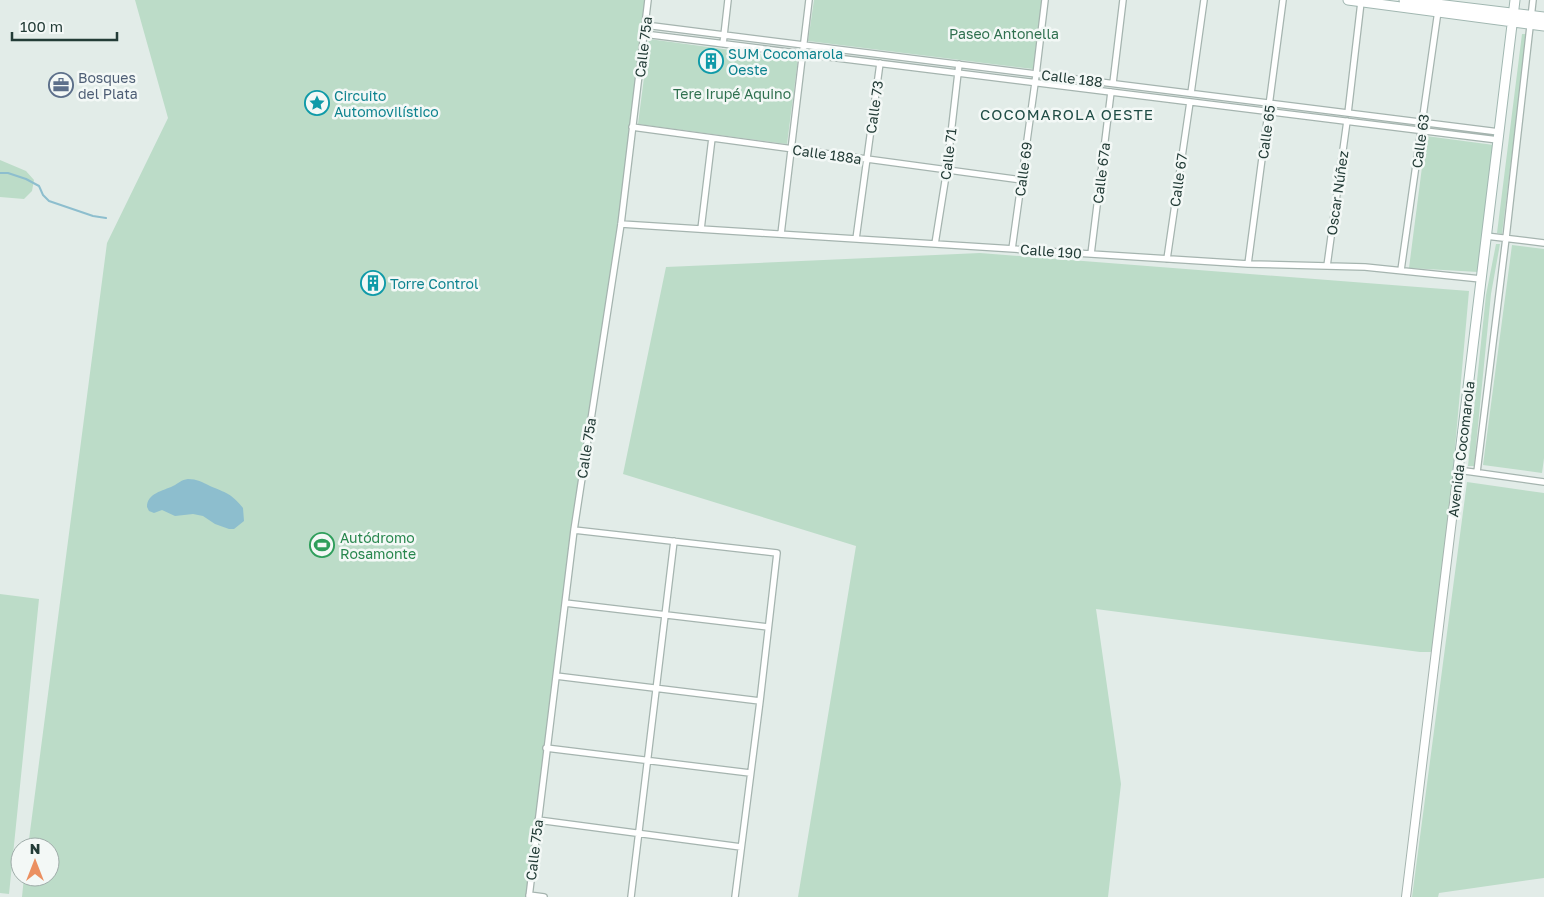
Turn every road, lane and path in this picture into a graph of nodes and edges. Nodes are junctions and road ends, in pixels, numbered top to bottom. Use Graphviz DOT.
graph roads {
  1 [pos="648,0"];
  2 [pos="728,0"];
  3 [pos="809,0"];
  4 [pos="1045,0"];
  5 [pos="1123,0"];
  6 [pos="1204,0"];
  7 [pos="1283,0"];
  8 [pos="1348,0"];
  9 [pos="1404,0"];
  10 [pos="1515,0"];
  11 [pos="1534,0"];
  12 [pos="1420,1"];
  13 [pos="1362,2"];
  14 [pos="1438,11"];
  15 [pos="1544,17"];
  16 [pos="1513,18"];
  17 [pos="1531,20"];
  18 [pos="645,25"];
  19 [pos="1544,26"];
  20 [pos="644,34"];
  21 [pos="724,35"];
  22 [pos="723,44"];
  23 [pos="804,45"];
  24 [pos="803,54"];
  25 [pos="880,63"];
  26 [pos="959,64"];
  27 [pos="958,73"];
  28 [pos="1037,74"];
  29 [pos="1036,83"];
  30 [pos="1113,84"];
  31 [pos="1112,92"];
  32 [pos="1191,93"];
  33 [pos="1190,102"];
  34 [pos="1270,103"];
  35 [pos="1268,112"];
  36 [pos="1348,113"];
  37 [pos="1347,121"];
  38 [pos="1423,122"];
  39 [pos="632,127"];
  40 [pos="1422,131"];
  41 [pos="1499,136"];
  42 [pos="712,138"];
  43 [pos="791,149"];
  44 [pos="867,159"];
  45 [pos="946,168"];
  46 [pos="1022,180"];
  47 [pos="621,224"];
  48 [pos="701,229"];
  49 [pos="781,234"];
  50 [pos="1486,236"];
  51 [pos="1506,238"];
  52 [pos="856,239"];
  53 [pos="1544,243"];
  54 [pos="934,244"];
  55 [pos="1012,249"];
  56 [pos="1091,254"];
  57 [pos="1167,259"];
  58 [pos="1248,264"];
  59 [pos="1328,266"];
  60 [pos="1401,270"];
  61 [pos="1481,279"];
  62 [pos="1458,470"];
  63 [pos="1477,472"];
  64 [pos="1544,482"];
  65 [pos="574,530"];
  66 [pos="674,541"];
  67 [pos="565,603"];
  68 [pos="665,615"];
  69 [pos="768,628"];
  70 [pos="556,676"];
  71 [pos="656,688"];
  72 [pos="760,701"];
  73 [pos="546,748"];
  74 [pos="648,760"];
  75 [pos="750,773"];
  76 [pos="538,820"];
  77 [pos="639,834"];
  78 [pos="742,847"];
  79 [pos="529,896"];
  80 [pos="544,897"];
  81 [pos="631,897"];
  82 [pos="735,897"];
  83 [pos="1406,897"];
  1 -- 18 [label="street, Calle 75a"];
  2 -- 21 [label="street"];
  3 -- 23 [label="street"];
  4 -- 28 [label="street, Calle 69"];
  5 -- 30 [label="street"];
  6 -- 32 [label="street"];
  7 -- 34 [label="street, Calle 65"];
  8 -- 13 [label="main road"];
  9 -- 12 [label="main road"];
  10 -- 16 [label="main road, Avenida Cocomarola"];
  11 -- 17 [label="street"];
  12 -- 16 [label="main road"];
  13 -- 14 [label="main road"];
  13 -- 36 [label="street"];
  14 -- 16 [label="main road"];
  14 -- 38 [label="street, Calle 63"];
  15 -- 17 [label="main road"];
  16 -- 17 [label="main road"];
  16 -- 41 [label="main road, Avenida Cocomarola"];
  17 -- 19 [label="main road"];
  17 -- 51 [label="street"];
  18 -- 20 [label="street, Calle 75a"];
  18 -- 21 [label="street, Calle 188"];
  20 -- 22 [label="street, Calle 188"];
  20 -- 39 [label="street, Calle 75a"];
  21 -- 22 [label="street"];
  21 -- 23 [label="street, Calle 188"];
  22 -- 24 [label="street, Calle 188"];
  23 -- 24 [label="street"];
  23 -- 26 [label="street, Calle 188"];
  24 -- 25 [label="street, Calle 188"];
  24 -- 43 [label="street"];
  25 -- 27 [label="street, Calle 188"];
  25 -- 44 [label="street, Calle 73"];
  26 -- 27 [label="street, Calle 71"];
  26 -- 28 [label="street, Calle 188"];
  27 -- 29 [label="street, Calle 188"];
  27 -- 45 [label="street, Calle 71"];
  28 -- 29 [label="street, Calle 69"];
  28 -- 30 [label="street, Calle 188"];
  29 -- 31 [label="street, Calle 188"];
  29 -- 46 [label="street, Calle 69"];
  30 -- 32 [label="street, Calle 188"];
  31 -- 33 [label="street, Calle 188"];
  31 -- 56 [label="street, Calle 67a"];
  32 -- 34 [label="street, Calle 188"];
  33 -- 35 [label="street, Calle 188"];
  33 -- 57 [label="street, Calle 67"];
  34 -- 35 [label="street, Calle 65"];
  34 -- 36 [label="street, Calle 188"];
  35 -- 37 [label="street, Calle 188"];
  35 -- 58 [label="street, Calle 65"];
  36 -- 38 [label="street, Calle 188"];
  37 -- 40 [label="street, Calle 188"];
  37 -- 59 [label="street, Oscar Núñez"];
  38 -- 40 [label="street, Calle 63"];
  38 -- 41 [label="street, Calle 188"];
  39 -- 42 [label="street, Calle 188a"];
  39 -- 47 [label="street, Calle 75a"];
  40 -- 41 [label="street, Calle 188"];
  40 -- 60 [label="street, Calle 63"];
  41 -- 50 [label="main road, Avenida Cocomarola"];
  42 -- 43 [label="street, Calle 188a"];
  42 -- 48 [label="street"];
  43 -- 44 [label="street, Calle 188a"];
  43 -- 49 [label="street"];
  44 -- 45 [label="street, Calle 188a"];
  44 -- 52 [label="street, Calle 73"];
  45 -- 46 [label="street, Calle 188a"];
  45 -- 54 [label="street, Calle 71"];
  46 -- 55 [label="street, Calle 69"];
  47 -- 48 [label="street, Calle 190"];
  47 -- 65 [label="street, Calle 75a"];
  48 -- 49 [label="street, Calle 190"];
  49 -- 52 [label="street, Calle 190"];
  50 -- 51 [label="street"];
  50 -- 61 [label="main road, Avenida Cocomarola"];
  51 -- 53 [label="street"];
  51 -- 63 [label="street"];
  52 -- 54 [label="street, Calle 190"];
  54 -- 55 [label="street, Calle 190"];
  55 -- 56 [label="street, Calle 190"];
  56 -- 57 [label="street, Calle 190"];
  57 -- 58 [label="street, Calle 190"];
  58 -- 59 [label="street, Calle 190"];
  59 -- 60 [label="street, Calle 190"];
  60 -- 61 [label="street, Calle 190"];
  61 -- 62 [label="main road, Avenida Cocomarola"];
  62 -- 63 [label="street"];
  62 -- 83 [label="street, Avenida Cocomarola"];
  63 -- 64 [label="street"];
  65 -- 66 [label="street"];
  65 -- 67 [label="street, Calle 75a"];
  66 -- 68 [label="street"];
  66 -- 69 [label="street"];
  67 -- 68 [label="street"];
  67 -- 70 [label="street, Calle 75a"];
  68 -- 69 [label="street"];
  68 -- 71 [label="street"];
  69 -- 72 [label="street"];
  70 -- 71 [label="street"];
  70 -- 73 [label="street, Calle 75a"];
  71 -- 72 [label="street"];
  71 -- 74 [label="street"];
  72 -- 75 [label="street"];
  73 -- 74 [label="street"];
  73 -- 76 [label="street, Calle 75a"];
  74 -- 75 [label="street"];
  74 -- 77 [label="street"];
  75 -- 78 [label="street"];
  76 -- 77 [label="street"];
  76 -- 79 [label="street, Calle 75a"];
  77 -- 78 [label="street"];
  77 -- 81 [label="street"];
  78 -- 82 [label="street"];
  79 -- 80 [label="street"];
}
